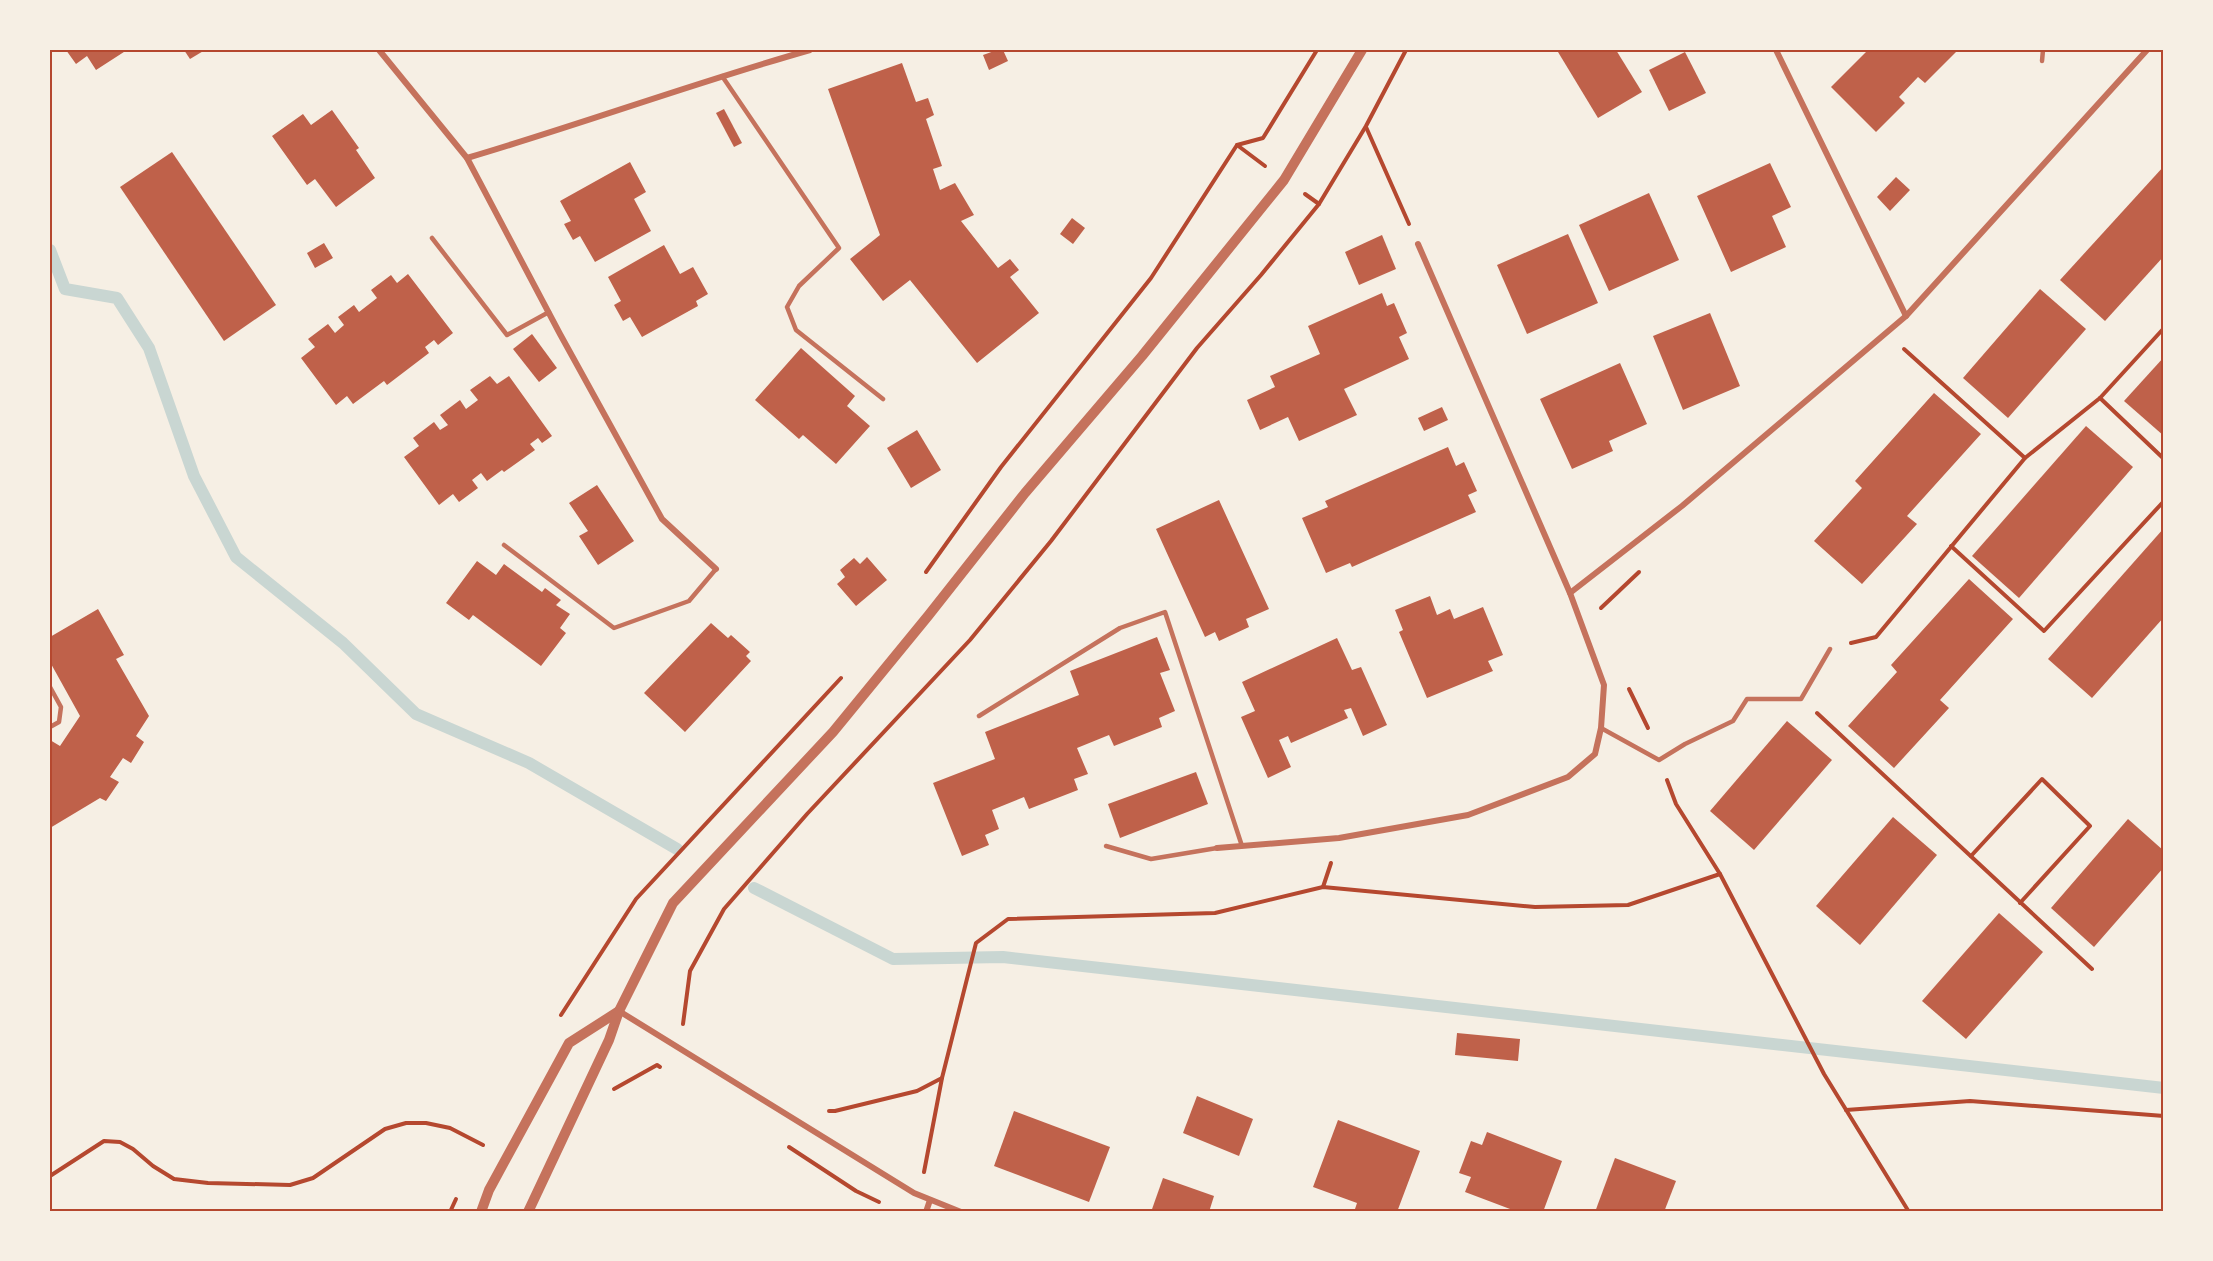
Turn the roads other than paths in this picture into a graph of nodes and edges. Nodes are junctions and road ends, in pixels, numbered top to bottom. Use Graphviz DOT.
graph roads {
  1 [pos="379,50"];
  2 [pos="810,50"];
  3 [pos="1362,50"];
  4 [pos="2043,50"];
  5 [pos="2147,50"];
  6 [pos="1780,51"];
  7 [pos="2042,61"];
  8 [pos="722,75"];
  9 [pos="467,158"];
  10 [pos="432,238"];
  11 [pos="1418,244"];
  12 [pos="549,312"];
  13 [pos="1906,316"];
  14 [pos="883,399"];
  15 [pos="504,545"];
  16 [pos="716,569"];
  17 [pos="1570,593"];
  18 [pos="1830,649"];
  19 [pos="50,687"];
  20 [pos="979,716"];
  21 [pos="50,728"];
  22 [pos="1601,728"];
  23 [pos="1106,846"];
  24 [pos="1242,846"];
  25 [pos="1217,848"];
  26 [pos="619,1011"];
  27 [pos="930,1200"];
  28 [pos="481,1212"];
  29 [pos="528,1212"];
  30 [pos="926,1212"];
  31 [pos="961,1212"];
  1 -- 9 [label="street"];
  2 -- 8 [label="street"];
  3 -- 26 [label="street"];
  4 -- 7 [label="lane"];
  5 -- 13 [label="street"];
  6 -- 13 [label="street"];
  8 -- 9 [label="street"];
  8 -- 14 [label="lane"];
  9 -- 12 [label="street"];
  10 -- 12 [label="lane"];
  11 -- 17 [label="street"];
  12 -- 16 [label="street"];
  13 -- 17 [label="street"];
  15 -- 16 [label="lane"];
  17 -- 22 [label="street"];
  18 -- 22 [label="lane"];
  19 -- 21 [label="lane"];
  20 -- 24 [label="lane"];
  22 -- 24 [label="street"];
  23 -- 25 [label="lane"];
  24 -- 25 [label="street"];
  26 -- 27 [label="street"];
  26 -- 28 [label="street"];
  26 -- 29 [label="street"];
  27 -- 30 [label="street"];
  27 -- 31 [label="street"];
}
